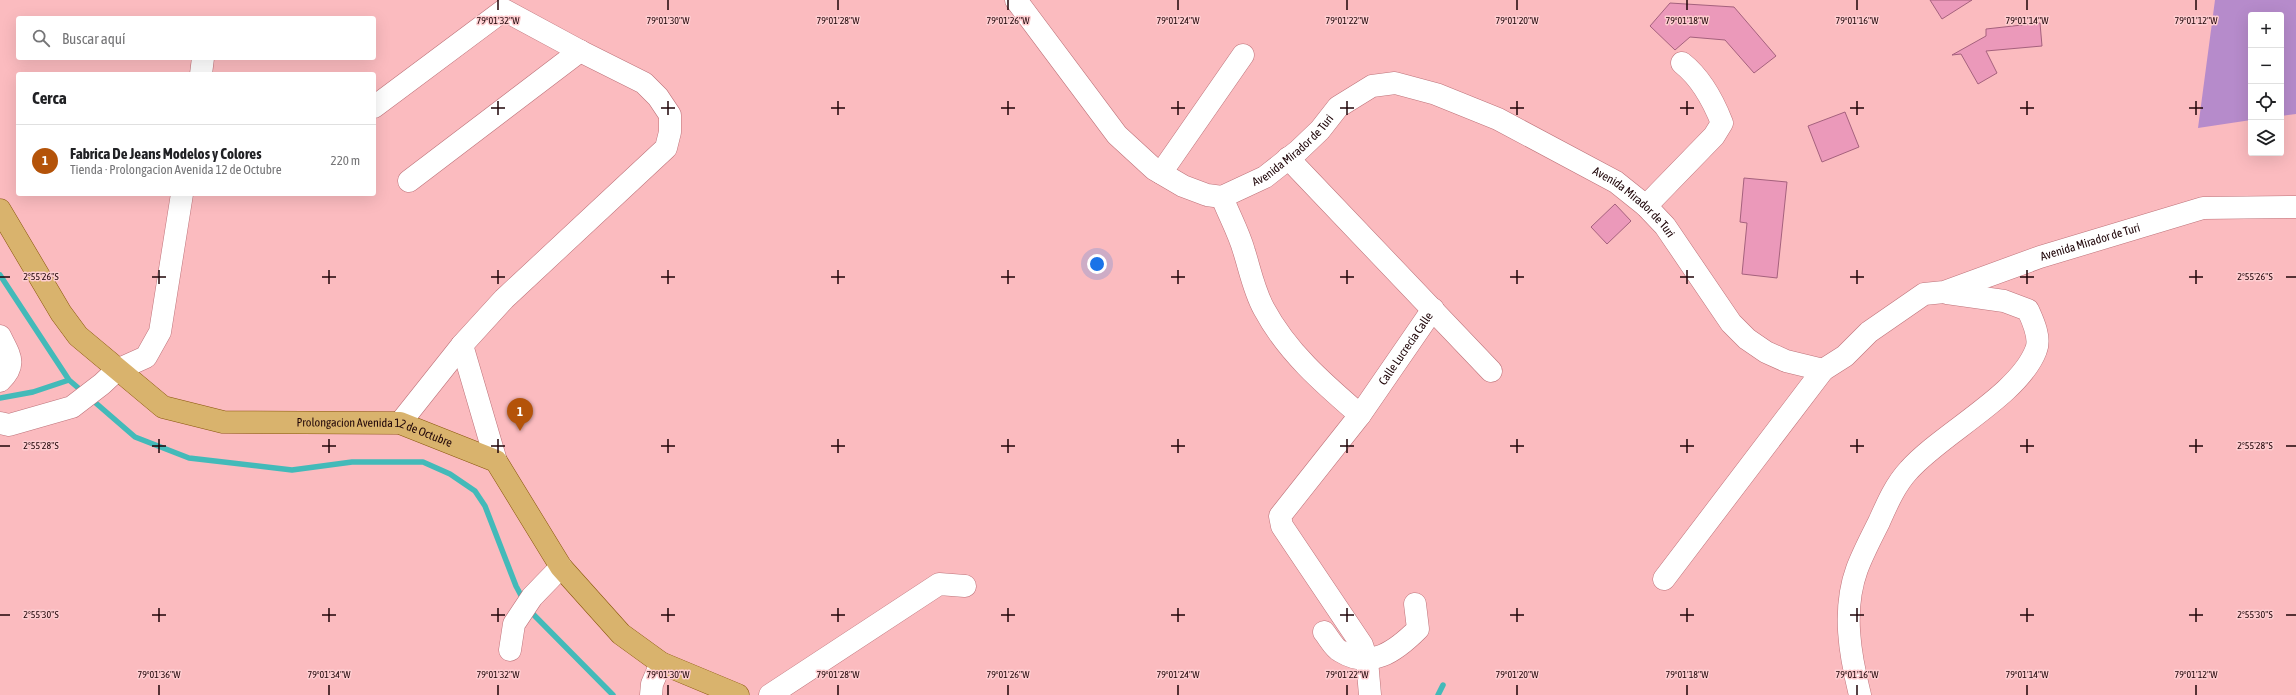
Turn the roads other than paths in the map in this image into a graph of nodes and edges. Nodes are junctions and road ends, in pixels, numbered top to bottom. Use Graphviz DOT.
graph roads {
  1 [pos="1027,4"];
  2 [pos="498,5"];
  3 [pos="580,51"];
  4 [pos="1243,55"];
  5 [pos="204,60"];
  6 [pos="1682,63"];
  7 [pos="201,72"];
  8 [pos="376,105"];
  9 [pos="1288,158"];
  10 [pos="1161,173"];
  11 [pos="409,180"];
  12 [pos="182,196"];
  13 [pos="1222,197"];
  14 [pos="1646,206"];
  15 [pos="2296,208"];
  16 [pos="0,210"];
  17 [pos="1944,292"];
  18 [pos="1433,309"];
  19 [pos="0,336"];
  20 [pos="462,345"];
  21 [pos="1823,370"];
  22 [pos="1491,371"];
  23 [pos="110,377"];
  24 [pos="0,381"];
  25 [pos="1360,415"];
  26 [pos="400,423"];
  27 [pos="0,424"];
  28 [pos="496,461"];
  29 [pos="561,567"];
  30 [pos="1664,579"];
  31 [pos="965,586"];
  32 [pos="1415,604"];
  33 [pos="1324,632"];
  34 [pos="510,650"];
  35 [pos="1367,660"];
  36 [pos="661,663"];
  37 [pos="651,695"];
  38 [pos="738,695"];
  39 [pos="770,695"];
  40 [pos="1370,695"];
  41 [pos="1860,695"];
  1 -- 10 [label="street"];
  2 -- 3 [label="street"];
  2 -- 8 [label="street"];
  3 -- 11 [label="street"];
  3 -- 20 [label="street"];
  4 -- 10 [label="street"];
  5 -- 7 [label="street"];
  6 -- 14 [label="street"];
  9 -- 13 [label="street, Avenida Mirador de Turi"];
  9 -- 14 [label="street, Avenida Mirador de Turi"];
  9 -- 18 [label="street, Calle Lucrecia Calle"];
  10 -- 13 [label="street"];
  12 -- 23 [label="street"];
  13 -- 25 [label="street"];
  14 -- 21 [label="street, Avenida Mirador de Turi"];
  15 -- 17 [label="street, Avenida Mirador de Turi"];
  16 -- 23 [label="main road, Prolongacion Avenida 12 de Octubre"];
  17 -- 21 [label="street, Avenida Mirador de Turi"];
  17 -- 41 [label="street"];
  18 -- 22 [label="street"];
  18 -- 25 [label="street, Calle Lucrecia Calle"];
  19 -- 24 [label="street"];
  20 -- 26 [label="street"];
  20 -- 28 [label="street"];
  21 -- 30 [label="street"];
  23 -- 26 [label="main road, Prolongacion Avenida 12 de Octubre"];
  23 -- 27 [label="street"];
  25 -- 35 [label="street, Calle Lucrecia Calle"];
  26 -- 28 [label="main road, Prolongacion Avenida 12 de Octubre"];
  28 -- 29 [label="main road"];
  29 -- 34 [label="street"];
  29 -- 36 [label="main road"];
  31 -- 39 [label="street"];
  32 -- 35 [label="street"];
  33 -- 35 [label="street"];
  35 -- 40 [label="street"];
  36 -- 37 [label="street"];
  36 -- 38 [label="main road"];
}
